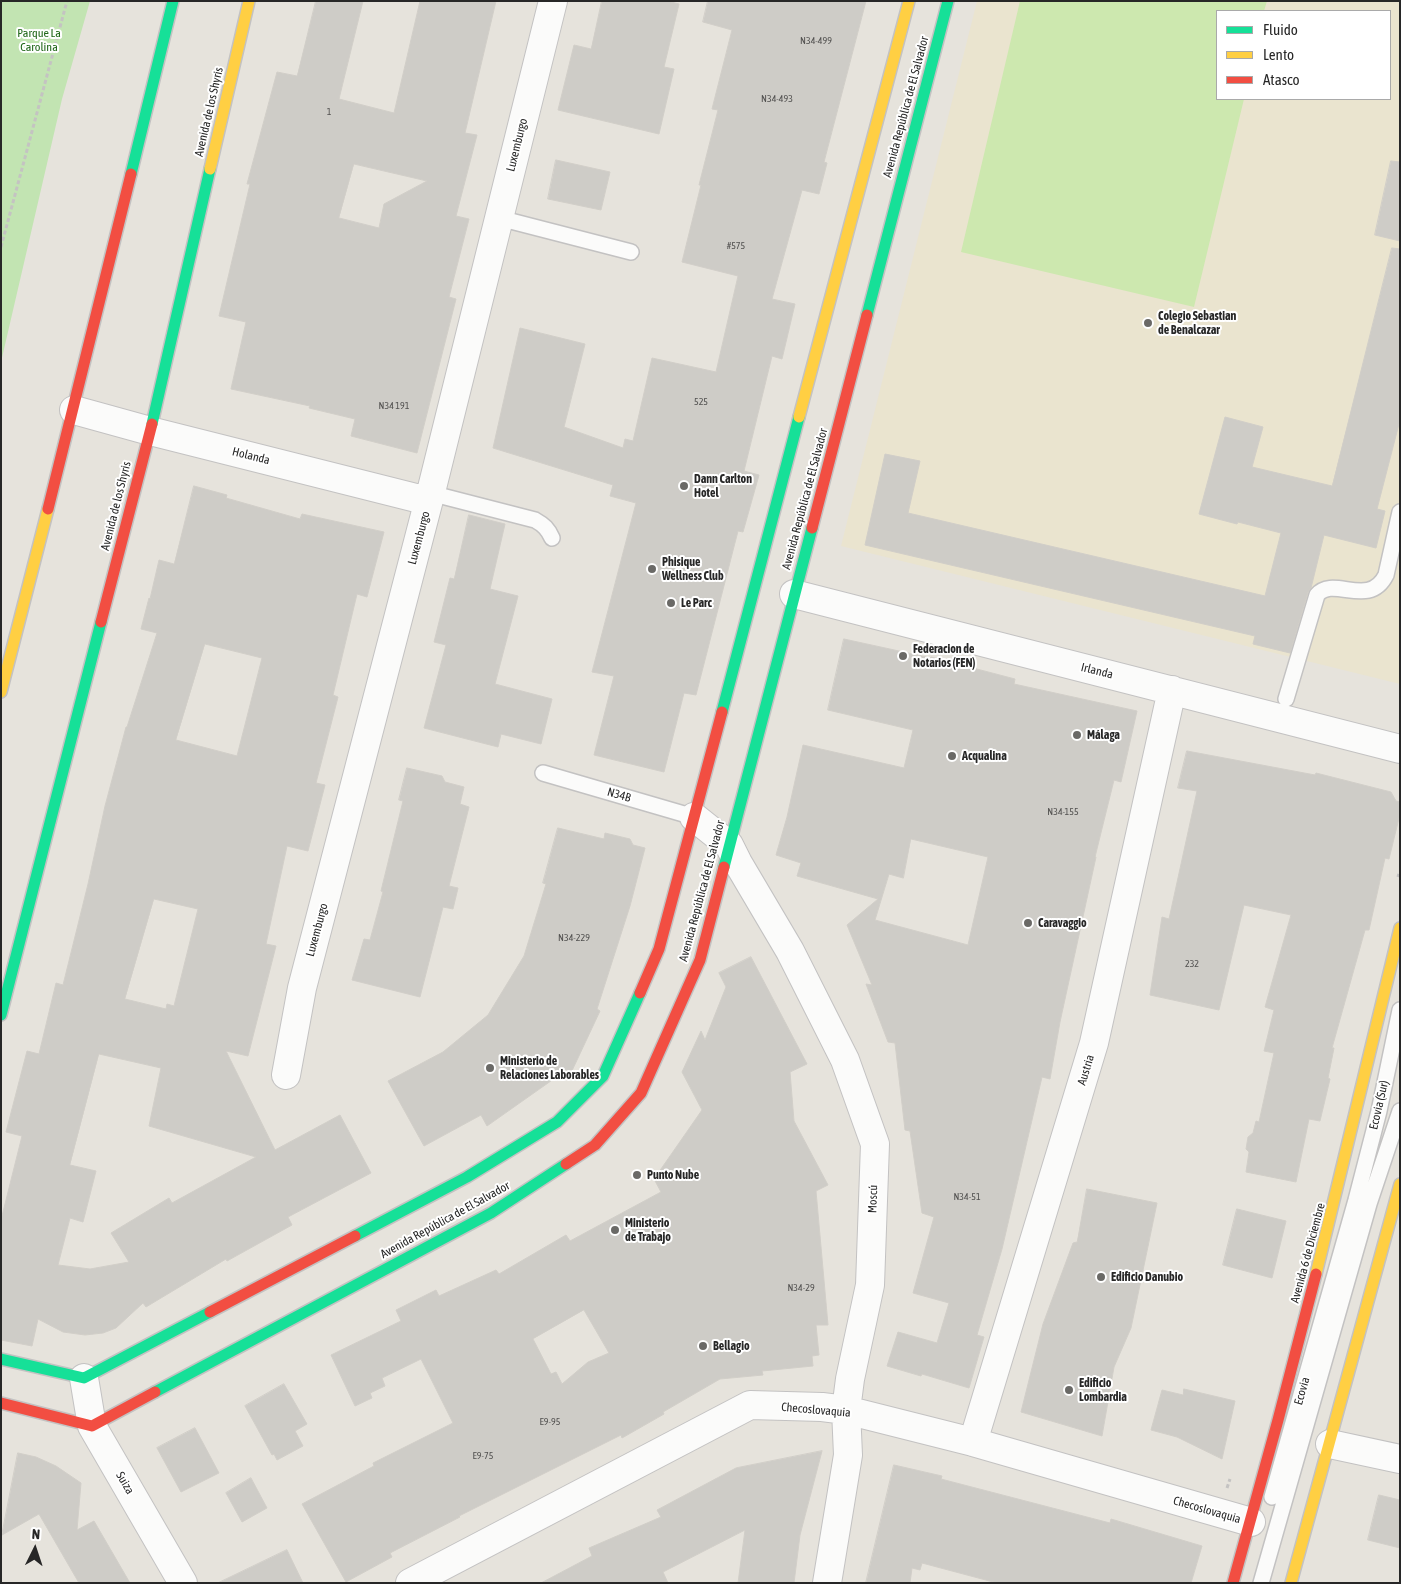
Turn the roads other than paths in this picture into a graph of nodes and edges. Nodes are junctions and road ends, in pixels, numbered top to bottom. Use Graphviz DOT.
graph roads {
  1 [pos="173,1"];
  2 [pos="249,1"];
  3 [pos="553,1"];
  4 [pos="909,1"];
  5 [pos="948,1"];
  6 [pos="499,218"];
  7 [pos="631,252"];
  8 [pos="74,410"];
  9 [pos="150,431"];
  10 [pos="429,497"];
  11 [pos="1400,512"];
  12 [pos="552,538"];
  13 [pos="794,594"];
  14 [pos="5,664"];
  15 [pos="1172,690"];
  16 [pos="1,692"];
  17 [pos="1286,700"];
  18 [pos="1400,749"];
  19 [pos="543,773"];
  20 [pos="694,817"];
  21 [pos="729,845"];
  22 [pos="1400,928"];
  23 [pos="1400,1010"];
  24 [pos="1,1015"];
  25 [pos="286,1075"];
  26 [pos="1400,1111"];
  27 [pos="1400,1184"];
  28 [pos="1363,1202"];
  29 [pos="1,1358"];
  30 [pos="84,1378"];
  31 [pos="1,1404"];
  32 [pos="846,1410"];
  33 [pos="92,1426"];
  34 [pos="973,1442"];
  35 [pos="1330,1444"];
  36 [pos="1400,1459"];
  37 [pos="1251,1522"];
  38 [pos="183,1583"];
  39 [pos="410,1583"];
  40 [pos="827,1583"];
  41 [pos="1233,1583"];
  42 [pos="1247,1583"];
  43 [pos="1261,1583"];
  44 [pos="1291,1583"];
  1 -- 8 [label="street"];
  2 -- 9 [label="street, Avenida de los Shyris"];
  3 -- 6 [label="street, Luxemburgo"];
  4 -- 20 [label="street, Avenida República de El Salvador"];
  5 -- 13 [label="street, Avenida República de El Salvador"];
  6 -- 7 [label="lane"];
  6 -- 10 [label="street, Luxemburgo"];
  8 -- 9 [label="street, Holanda"];
  8 -- 14 [label="street"];
  9 -- 10 [label="street, Holanda"];
  9 -- 24 [label="street, Avenida de los Shyris"];
  10 -- 12 [label="lane"];
  10 -- 25 [label="street, Luxemburgo"];
  11 -- 17 [label="lane"];
  13 -- 15 [label="street, Irlanda"];
  13 -- 21 [label="street, Avenida República de El Salvador"];
  14 -- 16 [label="street"];
  15 -- 18 [label="street, Irlanda"];
  15 -- 34 [label="street, Austria"];
  19 -- 20 [label="lane, N34B"];
  20 -- 21 [label="street"];
  20 -- 30 [label="street, Avenida República de El Salvador"];
  21 -- 32 [label="street, Moscú"];
  21 -- 33 [label="street, Avenida República de El Salvador"];
  22 -- 37 [label="street, Avenida 6 de Diciembre"];
  23 -- 28 [label="lane, Ecovia (Sur)"];
  26 -- 28 [label="lane"];
  27 -- 35 [label="street"];
  28 -- 42 [label="lane, Ecovia"];
  28 -- 43 [label="lane, Ecovia"];
  29 -- 30 [label="street"];
  30 -- 33 [label="street, Suiza"];
  31 -- 33 [label="street"];
  32 -- 34 [label="street, Checoslovaquia"];
  32 -- 39 [label="street, Checoslovaquia"];
  32 -- 40 [label="street, Moscú"];
  33 -- 38 [label="street, Suiza"];
  34 -- 37 [label="street, Checoslovaquia"];
  35 -- 36 [label="street"];
  35 -- 44 [label="street"];
  37 -- 41 [label="street, Avenida 6 de Diciembre"];
}
